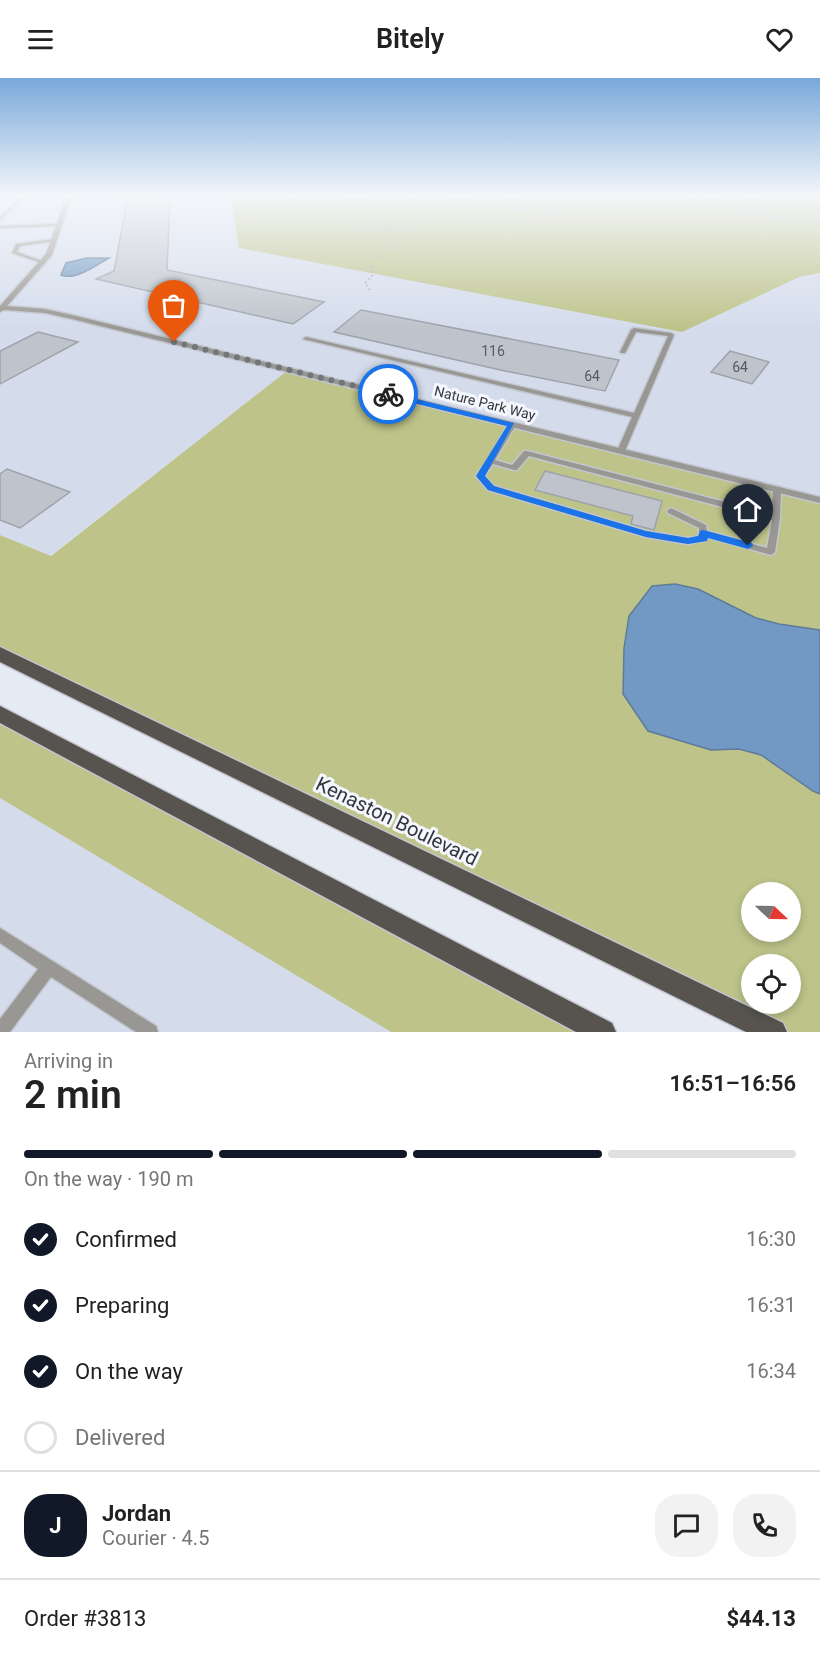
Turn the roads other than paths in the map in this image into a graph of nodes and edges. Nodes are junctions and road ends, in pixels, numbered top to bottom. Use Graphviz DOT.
graph roads {
  1 [pos="54,240"];
  2 [pos="43,264"];
  3 [pos="1,309"];
  4 [pos="306,339"];
  5 [pos="623,352"];
  6 [pos="636,416"];
  7 [pos="512,424"];
  8 [pos="621,451"];
  9 [pos="491,461"];
  10 [pos="777,489"];
  11 [pos="820,500"];
  12 [pos="671,511"];
  13 [pos="776,518"];
  14 [pos="703,533"];
  15 [pos="0,654"];
  16 [pos="0,714"];
  17 [pos="0,935"];
  18 [pos="49,967"];
  19 [pos="0,1032"];
  20 [pos="150,1032"];
  21 [pos="603,1032"];
  22 [pos="774,1032"];
  1 -- 2 [label="street"];
  1 -- 2 [label="lane"];
  2 -- 3 [label="street"];
  3 -- 7 [label="street, Nature Park Way"];
  4 -- 6 [label="lane"];
  5 -- 6 [label="lane"];
  6 -- 8 [label="lane"];
  7 -- 8 [label="street, Nature Park Way"];
  7 -- 9 [label="lane"];
  8 -- 10 [label="street, Nature Park Way"];
  9 -- 13 [label="lane"];
  9 -- 14 [label="lane"];
  10 -- 11 [label="street, Nature Park Way"];
  10 -- 13 [label="lane"];
  12 -- 14 [label="lane"];
  13 -- 14 [label="lane"];
  15 -- 22 [label="main road, Kenaston Boulevard"];
  16 -- 21 [label="main road"];
  17 -- 18 [label="lane"];
  18 -- 19 [label="lane"];
  18 -- 20 [label="lane"];
}
